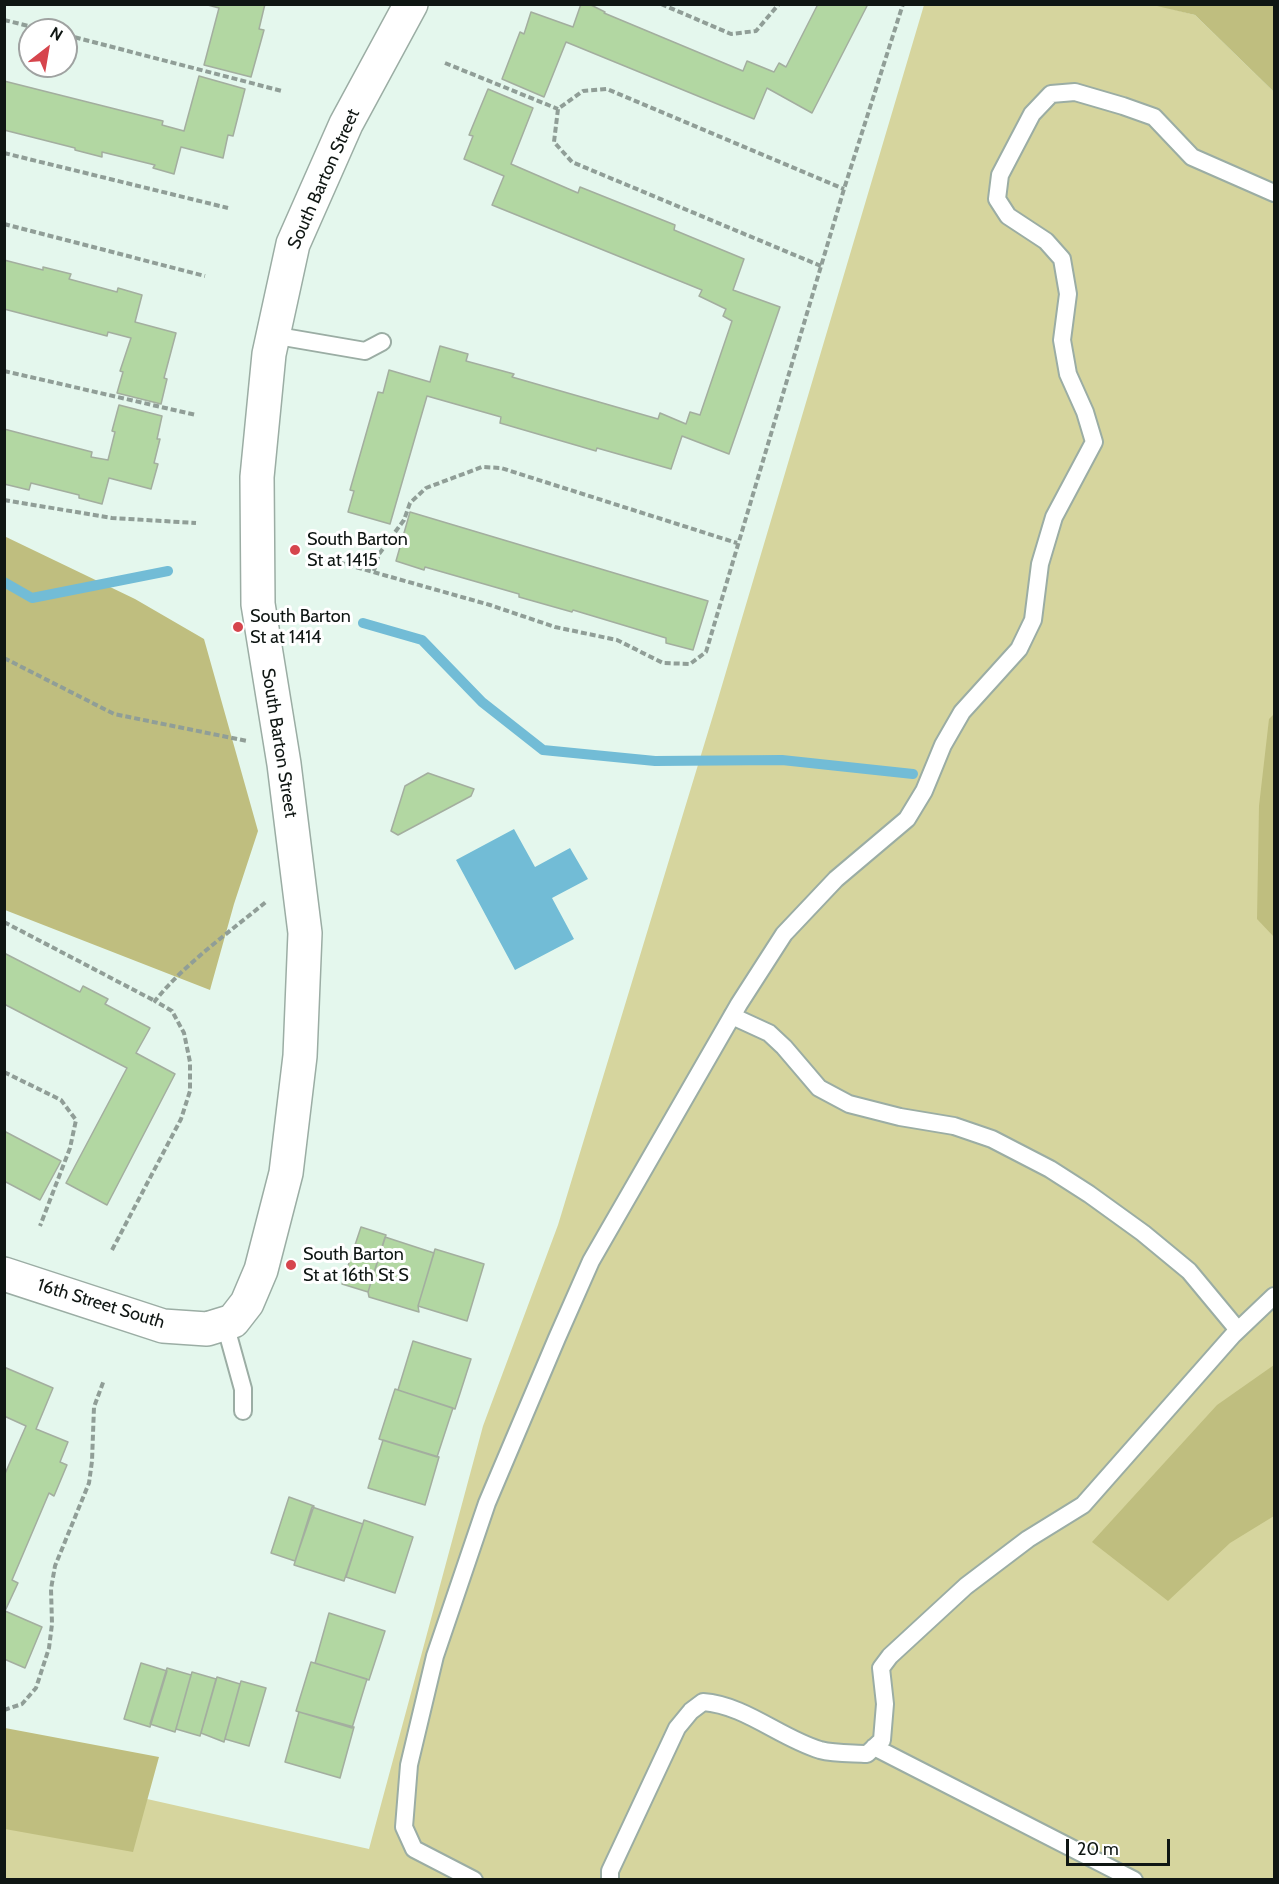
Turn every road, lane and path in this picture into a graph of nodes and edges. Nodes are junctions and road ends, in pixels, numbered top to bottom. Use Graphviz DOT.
graph roads {
  1 [pos="411,4"];
  2 [pos="661,4"];
  3 [pos="779,4"];
  4 [pos="903,4"];
  5 [pos="78,39"];
  6 [pos="445,63"];
  7 [pos="282,91"];
  8 [pos="558,109"];
  9 [pos="4,153"];
  10 [pos="844,189"];
  11 [pos="1275,194"];
  12 [pos="228,208"];
  13 [pos="4,224"];
  14 [pos="821,266"];
  15 [pos="205,276"];
  16 [pos="272,335"];
  17 [pos="381,342"];
  18 [pos="4,371"];
  19 [pos="196,415"];
  20 [pos="4,500"];
  21 [pos="196,523"];
  22 [pos="737,543"];
  23 [pos="313,555"];
  24 [pos="374,570"];
  25 [pos="4,658"];
  26 [pos="248,741"];
  27 [pos="270,898"];
  28 [pos="4,922"];
  29 [pos="155,1001"];
  30 [pos="732,1017"];
  31 [pos="4,1071"];
  32 [pos="40,1226"];
  33 [pos="112,1250"];
  34 [pos="4,1274"];
  35 [pos="1275,1296"];
  36 [pos="229,1323"];
  37 [pos="1238,1330"];
  38 [pos="104,1380"];
  39 [pos="243,1411"];
  40 [pos="4,1710"];
  41 [pos="874,1747"];
  42 [pos="474,1880"];
  43 [pos="610,1880"];
  44 [pos="1134,1880"];
  1 -- 16 [label="street, South Barton Street"];
  2 -- 3 [label="path"];
  4 -- 10 [label="path"];
  5 -- 7 [label="path"];
  6 -- 8 [label="path"];
  8 -- 10 [label="path"];
  8 -- 14 [label="path"];
  9 -- 12 [label="path"];
  10 -- 14 [label="path"];
  11 -- 30 [label="lane"];
  13 -- 15 [label="path"];
  14 -- 22 [label="path"];
  16 -- 17 [label="lane"];
  16 -- 36 [label="street, South Barton Street"];
  18 -- 19 [label="path"];
  20 -- 21 [label="path"];
  22 -- 24 [label="path"];
  22 -- 24 [label="path"];
  23 -- 24 [label="path"];
  25 -- 26 [label="path"];
  27 -- 29 [label="path"];
  28 -- 29 [label="path"];
  29 -- 33 [label="path"];
  30 -- 37 [label="lane"];
  30 -- 42 [label="lane"];
  31 -- 32 [label="path"];
  34 -- 36 [label="street, 16th Street South"];
  35 -- 37 [label="lane"];
  36 -- 39 [label="lane"];
  37 -- 41 [label="lane"];
  38 -- 40 [label="path"];
  41 -- 43 [label="lane"];
  41 -- 44 [label="lane"];
}
